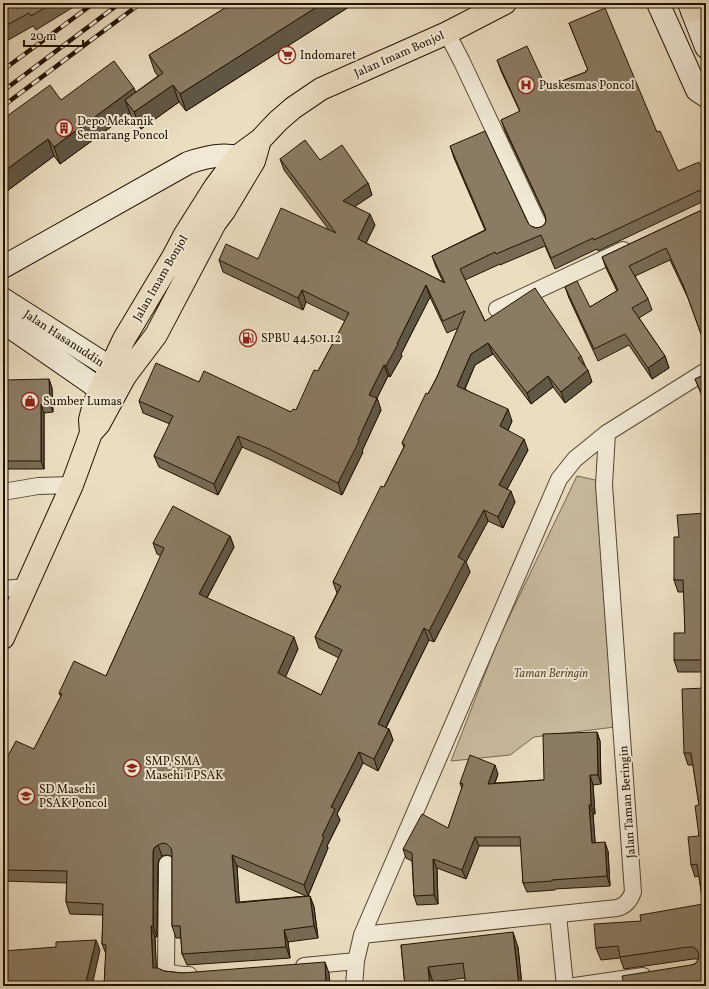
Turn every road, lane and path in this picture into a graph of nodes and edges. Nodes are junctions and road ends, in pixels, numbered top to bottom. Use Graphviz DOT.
graph roads {
  1 [pos="505,3"];
  2 [pos="658,3"];
  3 [pos="691,6"];
  4 [pos="447,33"];
  5 [pos="706,47"];
  6 [pos="706,96"];
  7 [pos="246,158"];
  8 [pos="541,230"];
  9 [pos="634,245"];
  10 [pos="3,267"];
  11 [pos="3,299"];
  12 [pos="497,309"];
  13 [pos="3,322"];
  14 [pos="706,371"];
  15 [pos="118,372"];
  16 [pos="107,393"];
  17 [pos="607,433"];
  18 [pos="72,485"];
  19 [pos="3,492"];
  20 [pos="26,587"];
  21 [pos="3,589"];
  22 [pos="3,638"];
  23 [pos="167,864"];
  24 [pos="558,915"];
  25 [pos="362,935"];
  26 [pos="356,961"];
  27 [pos="289,968"];
  28 [pos="207,974"];
  29 [pos="654,974"];
  30 [pos="354,986"];
  31 [pos="565,986"];
  32 [pos="575,986"];
  1 -- 4 [label="main road, Jalan Imam Bonjol"];
  2 -- 6 [label="street"];
  3 -- 5 [label="street"];
  4 -- 7 [label="main road, Jalan Imam Bonjol"];
  4 -- 8 [label="street"];
  7 -- 10 [label="street"];
  7 -- 15 [label="main road, Jalan Imam Bonjol"];
  9 -- 12 [label="street"];
  11 -- 15 [label="street, Jalan Hasanuddin"];
  13 -- 16 [label="street, Jalan Hasanuddin"];
  14 -- 17 [label="street"];
  15 -- 16 [label="main road, Jalan Imam Bonjol"];
  16 -- 18 [label="main road, Jalan Imam Bonjol"];
  17 -- 24 [label="street, Jalan Taman Beringin"];
  17 -- 25 [label="street"];
  18 -- 19 [label="street"];
  18 -- 20 [label="main road, Jalan Imam Bonjol"];
  20 -- 21 [label="street"];
  20 -- 22 [label="main road, Jalan Imam Bonjol"];
  23 -- 28 [label="street"];
  24 -- 25 [label="street, Jalan Taman Beringin"];
  24 -- 31 [label="street"];
  25 -- 26 [label="street"];
  26 -- 27 [label="street"];
  26 -- 30 [label="street"];
  29 -- 32 [label="street"];
}
